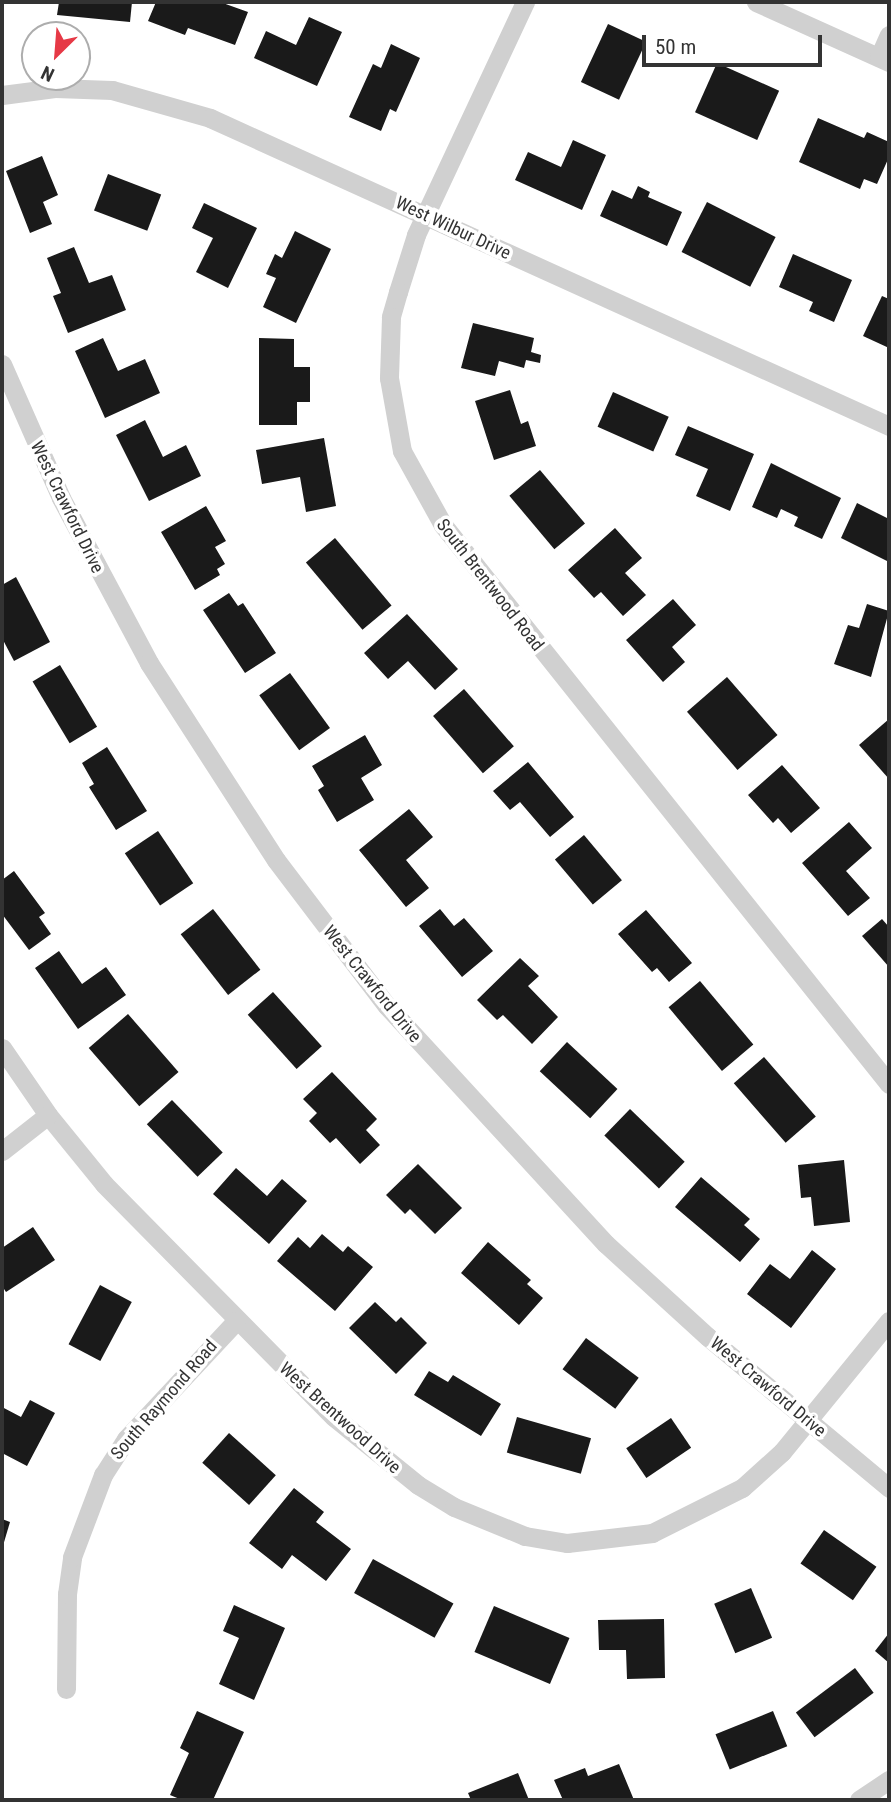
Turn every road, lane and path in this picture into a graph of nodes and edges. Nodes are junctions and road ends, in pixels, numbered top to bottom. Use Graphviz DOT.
graph roads {
  1 [pos="525,2"];
  2 [pos="756,2"];
  3 [pos="889,35"];
  4 [pos="884,60"];
  5 [pos="2,95"];
  6 [pos="426,216"];
  7 [pos="2,364"];
  8 [pos="889,426"];
  9 [pos="2,1048"];
  10 [pos="889,1084"];
  11 [pos="48,1115"];
  12 [pos="2,1151"];
  13 [pos="236,1321"];
  14 [pos="889,1321"];
  15 [pos="808,1422"];
  16 [pos="889,1488"];
  17 [pos="66,1689"];
  18 [pos="889,1780"];
  19 [pos="859,1800"];
  1 -- 6 [label="street, South Brentwood Road"];
  2 -- 4 [label="street"];
  3 -- 4 [label="street"];
  5 -- 6 [label="street, West Wilbur Drive"];
  6 -- 8 [label="street, West Wilbur Drive"];
  6 -- 10 [label="street, South Brentwood Road"];
  7 -- 15 [label="street, West Crawford Drive"];
  9 -- 11 [label="street, West Brentwood Drive"];
  11 -- 12 [label="street"];
  11 -- 13 [label="street, West Brentwood Drive"];
  13 -- 15 [label="street, West Brentwood Drive"];
  13 -- 17 [label="street, South Raymond Road"];
  14 -- 15 [label="street"];
  15 -- 16 [label="street, West Crawford Drive"];
  18 -- 19 [label="street"];
}
